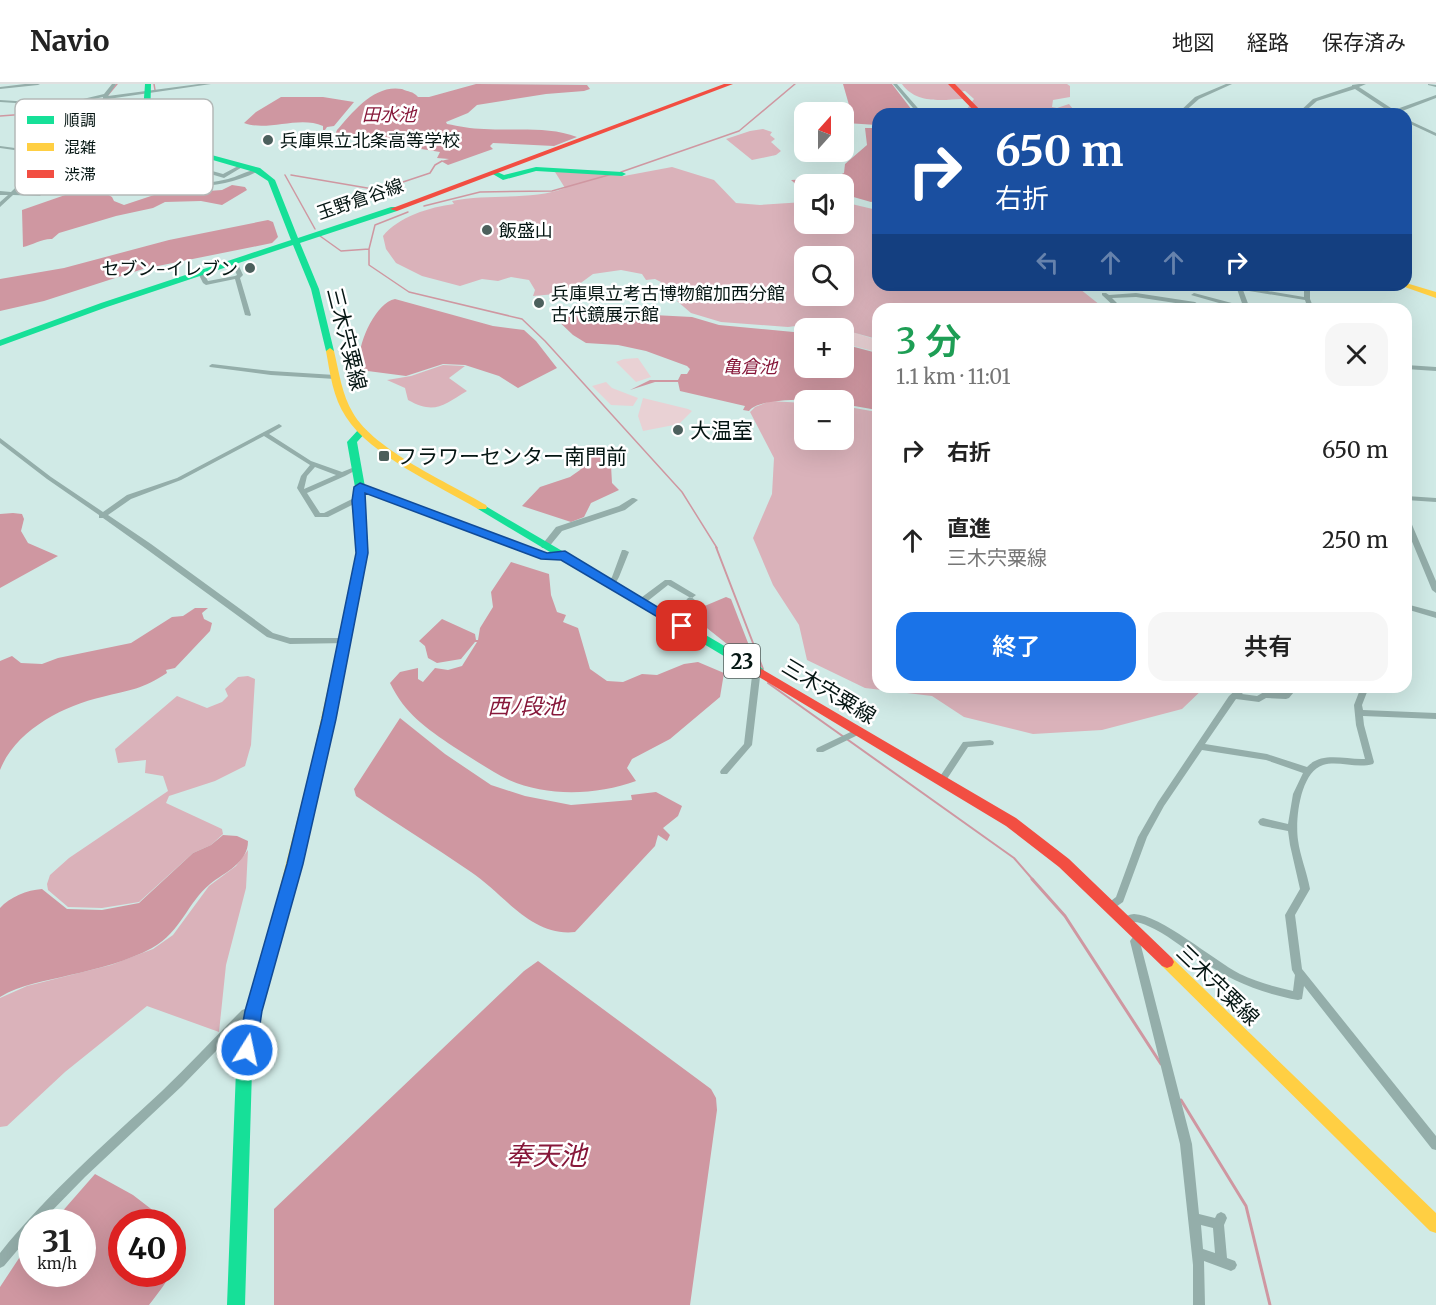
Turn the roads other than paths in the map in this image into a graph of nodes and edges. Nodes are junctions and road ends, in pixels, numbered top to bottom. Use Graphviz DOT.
graph roads {
  1 [pos="38,84"];
  2 [pos="114,84"];
  3 [pos="209,84"];
  4 [pos="730,84"];
  5 [pos="896,84"];
  6 [pos="951,84"];
  7 [pos="1230,84"];
  8 [pos="1364,84"];
  9 [pos="1430,84"];
  10 [pos="1218,85"];
  11 [pos="1353,86"];
  12 [pos="1436,86"];
  13 [pos="0,88"];
  14 [pos="149,89"];
  15 [pos="1436,96"];
  16 [pos="106,97"];
  17 [pos="95,99"];
  18 [pos="0,101"];
  19 [pos="15,102"];
  20 [pos="916,108"];
  21 [pos="975,108"];
  22 [pos="1186,108"];
  23 [pos="1306,108"];
  24 [pos="1387,108"];
  25 [pos="1407,108"];
  26 [pos="1412,123"];
  27 [pos="1436,135"];
  28 [pos="0,147"];
  29 [pos="15,150"];
  30 [pos="213,163"];
  31 [pos="242,166"];
  32 [pos="213,170"];
  33 [pos="257,170"];
  34 [pos="495,173"];
  35 [pos="622,174"];
  36 [pos="214,185"];
  37 [pos="15,191"];
  38 [pos="0,193"];
  39 [pos="12,194"];
  40 [pos="15,194"];
  41 [pos="0,205"];
  42 [pos="295,242"];
  43 [pos="234,262"];
  44 [pos="201,273"];
  45 [pos="238,276"];
  46 [pos="1412,288"];
  47 [pos="1194,291"];
  48 [pos="1253,291"];
  49 [pos="1307,291"];
  50 [pos="1436,295"];
  51 [pos="1194,296"];
  52 [pos="1307,299"];
  53 [pos="1114,303"];
  54 [pos="1176,303"];
  55 [pos="1195,303"];
  56 [pos="1223,303"];
  57 [pos="1309,303"];
  58 [pos="248,315"];
  59 [pos="0,342"];
  60 [pos="212,366"];
  61 [pos="1412,367"];
  62 [pos="1436,369"];
  63 [pos="335,377"];
  64 [pos="279,426"];
  65 [pos="362,431"];
  66 [pos="265,434"];
  67 [pos="0,440"];
  68 [pos="314,464"];
  69 [pos="357,468"];
  70 [pos="343,475"];
  71 [pos="303,492"];
  72 [pos="359,493"];
  73 [pos="1412,498"];
  74 [pos="634,500"];
  75 [pos="1436,500"];
  76 [pos="102,516"];
  77 [pos="1412,534"];
  78 [pos="545,546"];
  79 [pos="625,552"];
  80 [pos="561,554"];
  81 [pos="611,584"];
  82 [pos="1436,590"];
  83 [pos="641,602"];
  84 [pos="1412,609"];
  85 [pos="1436,615"];
  86 [pos="682,626"];
  87 [pos="344,641"];
  88 [pos="759,672"];
  89 [pos="1237,693"];
  90 [pos="1289,693"];
  91 [pos="1363,693"];
  92 [pos="1234,696"];
  93 [pos="1361,713"];
  94 [pos="1436,717"];
  95 [pos="859,731"];
  96 [pos="990,743"];
  97 [pos="1202,747"];
  98 [pos="820,750"];
  99 [pos="1308,771"];
  100 [pos="724,772"];
  101 [pos="942,780"];
  102 [pos="1263,822"];
  103 [pos="1293,829"];
  104 [pos="1110,907"];
  105 [pos="1124,921"];
  106 [pos="1139,936"];
  107 [pos="1300,974"];
  108 [pos="254,1011"];
  109 [pos="1436,1145"];
  110 [pos="1194,1218"];
  111 [pos="1436,1225"];
  112 [pos="1198,1253"];
  113 [pos="0,1262"];
  114 [pos="236,1305"];
  115 [pos="1199,1305"];
  1 -- 13 [label="street"];
  2 -- 16 [label="street"];
  3 -- 14 [label="street"];
  4 -- 42 [label="main road, 玉野倉谷線"];
  5 -- 20 [label="street"];
  6 -- 21 [label="main road"];
  7 -- 10 [label="street"];
  8 -- 11 [label="street"];
  9 -- 12 [label="street"];
  10 -- 22 [label="street"];
  11 -- 23 [label="street"];
  11 -- 24 [label="street"];
  14 -- 16 [label="street"];
  15 -- 25 [label="street"];
  16 -- 17 [label="street"];
  18 -- 19 [label="street"];
  26 -- 27 [label="street"];
  28 -- 29 [label="street"];
  30 -- 31 [label="main road"];
  31 -- 32 [label="street"];
  31 -- 33 [label="main road"];
  33 -- 36 [label="street"];
  33 -- 42 [label="main road, 三木宍粟線 / 23"];
  34 -- 35 [label="main road"];
  37 -- 39 [label="street"];
  38 -- 39 [label="street"];
  39 -- 40 [label="street"];
  39 -- 41 [label="street"];
  42 -- 43 [label="main road, 玉野倉谷線"];
  42 -- 63 [label="main road, 三木宍粟線 / 23"];
  43 -- 44 [label="main road, 玉野倉谷線"];
  43 -- 45 [label="street"];
  44 -- 45 [label="street"];
  44 -- 59 [label="main road, 玉野倉谷線"];
  45 -- 58 [label="street"];
  46 -- 50 [label="main road"];
  47 -- 51 [label="street"];
  48 -- 52 [label="street"];
  49 -- 52 [label="street"];
  51 -- 55 [label="street"];
  51 -- 56 [label="street"];
  52 -- 57 [label="street"];
  53 -- 54 [label="street"];
  60 -- 63 [label="street"];
  61 -- 62 [label="street"];
  63 -- 65 [label="main road, 三木宍粟線 / 23"];
  64 -- 66 [label="street"];
  65 -- 69 [label="main road"];
  65 -- 78 [label="main road, 三木宍粟線 / 23"];
  66 -- 68 [label="street"];
  66 -- 76 [label="street"];
  67 -- 76 [label="street"];
  68 -- 70 [label="street"];
  68 -- 71 [label="street"];
  69 -- 70 [label="street"];
  69 -- 72 [label="main road"];
  70 -- 71 [label="street"];
  71 -- 72 [label="street"];
  72 -- 80 [label="street"];
  72 -- 87 [label="main road"];
  73 -- 75 [label="street"];
  74 -- 78 [label="street"];
  76 -- 87 [label="street"];
  77 -- 82 [label="street"];
  78 -- 80 [label="main road, 三木宍粟線 / 23"];
  79 -- 81 [label="street"];
  80 -- 81 [label="main road, 三木宍粟線 / 23"];
  81 -- 83 [label="main road, 三木宍粟線 / 23"];
  83 -- 86 [label="main road, 三木宍粟線 / 23"];
  83 -- 86 [label="street"];
  84 -- 85 [label="street"];
  86 -- 88 [label="main road, 三木宍粟線 / 23"];
  87 -- 108 [label="main road"];
  88 -- 95 [label="main road, 三木宍粟線 / 23"];
  88 -- 100 [label="street"];
  89 -- 92 [label="street"];
  90 -- 92 [label="street"];
  91 -- 93 [label="street"];
  92 -- 97 [label="street"];
  93 -- 94 [label="street"];
  93 -- 99 [label="street"];
  95 -- 98 [label="street"];
  95 -- 101 [label="main road, 三木宍粟線 / 23"];
  96 -- 101 [label="street"];
  97 -- 99 [label="street"];
  97 -- 104 [label="street"];
  99 -- 103 [label="street"];
  101 -- 104 [label="main road, 三木宍粟線 / 23"];
  102 -- 103 [label="street"];
  103 -- 107 [label="street"];
  104 -- 105 [label="main road, 三木宍粟線 / 23"];
  105 -- 106 [label="main road, 三木宍粟線 / 23"];
  105 -- 107 [label="street"];
  106 -- 110 [label="street"];
  106 -- 111 [label="main road, 三木宍粟線 / 23"];
  107 -- 109 [label="street"];
  108 -- 113 [label="street"];
  108 -- 114 [label="main road"];
  110 -- 112 [label="street"];
  110 -- 112 [label="street"];
  112 -- 115 [label="street"];
}
